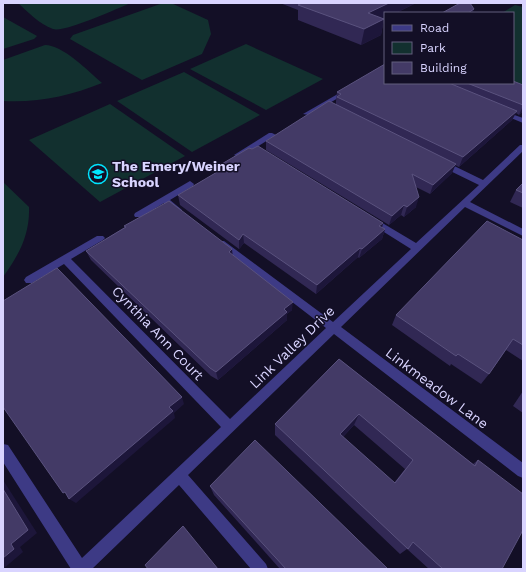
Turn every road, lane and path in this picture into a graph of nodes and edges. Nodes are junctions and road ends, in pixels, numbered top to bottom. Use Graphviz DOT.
graph roads {
  1 [pos="343,93"];
  2 [pos="494,110"];
  3 [pos="307,114"];
  4 [pos="523,121"];
  5 [pos="272,135"];
  6 [pos="523,147"];
  7 [pos="230,160"];
  8 [pos="436,160"];
  9 [pos="190,184"];
  10 [pos="484,184"];
  11 [pos="164,200"];
  12 [pos="464,203"];
  13 [pos="138,215"];
  14 [pos="363,216"];
  15 [pos="188,218"];
  16 [pos="523,234"];
  17 [pos="213,237"];
  18 [pos="100,238"];
  19 [pos="417,248"];
  20 [pos="65,259"];
  21 [pos="29,280"];
  22 [pos="333,328"];
  23 [pos="229,427"];
  24 [pos="3,450"];
  25 [pos="523,471"];
  26 [pos="179,475"];
  27 [pos="81,569"];
  28 [pos="261,569"];
  1 -- 3 [label="street"];
  2 -- 4 [label="street"];
  5 -- 7 [label="street"];
  6 -- 10 [label="street, Link Valley Drive"];
  8 -- 10 [label="street"];
  9 -- 11 [label="street"];
  10 -- 12 [label="street, Link Valley Drive"];
  11 -- 13 [label="street"];
  11 -- 15 [label="street"];
  12 -- 16 [label="street"];
  12 -- 19 [label="street, Link Valley Drive"];
  14 -- 19 [label="street"];
  17 -- 22 [label="street, Linkmeadow Lane"];
  18 -- 20 [label="street"];
  19 -- 22 [label="street, Link Valley Drive"];
  20 -- 21 [label="street"];
  20 -- 23 [label="street, Cynthia Ann Court"];
  22 -- 23 [label="street, Link Valley Drive"];
  22 -- 25 [label="street, Linkmeadow Lane"];
  23 -- 26 [label="street, Link Valley Drive"];
  24 -- 27 [label="street"];
  26 -- 27 [label="street, Link Valley Drive"];
  26 -- 28 [label="street"];
}
